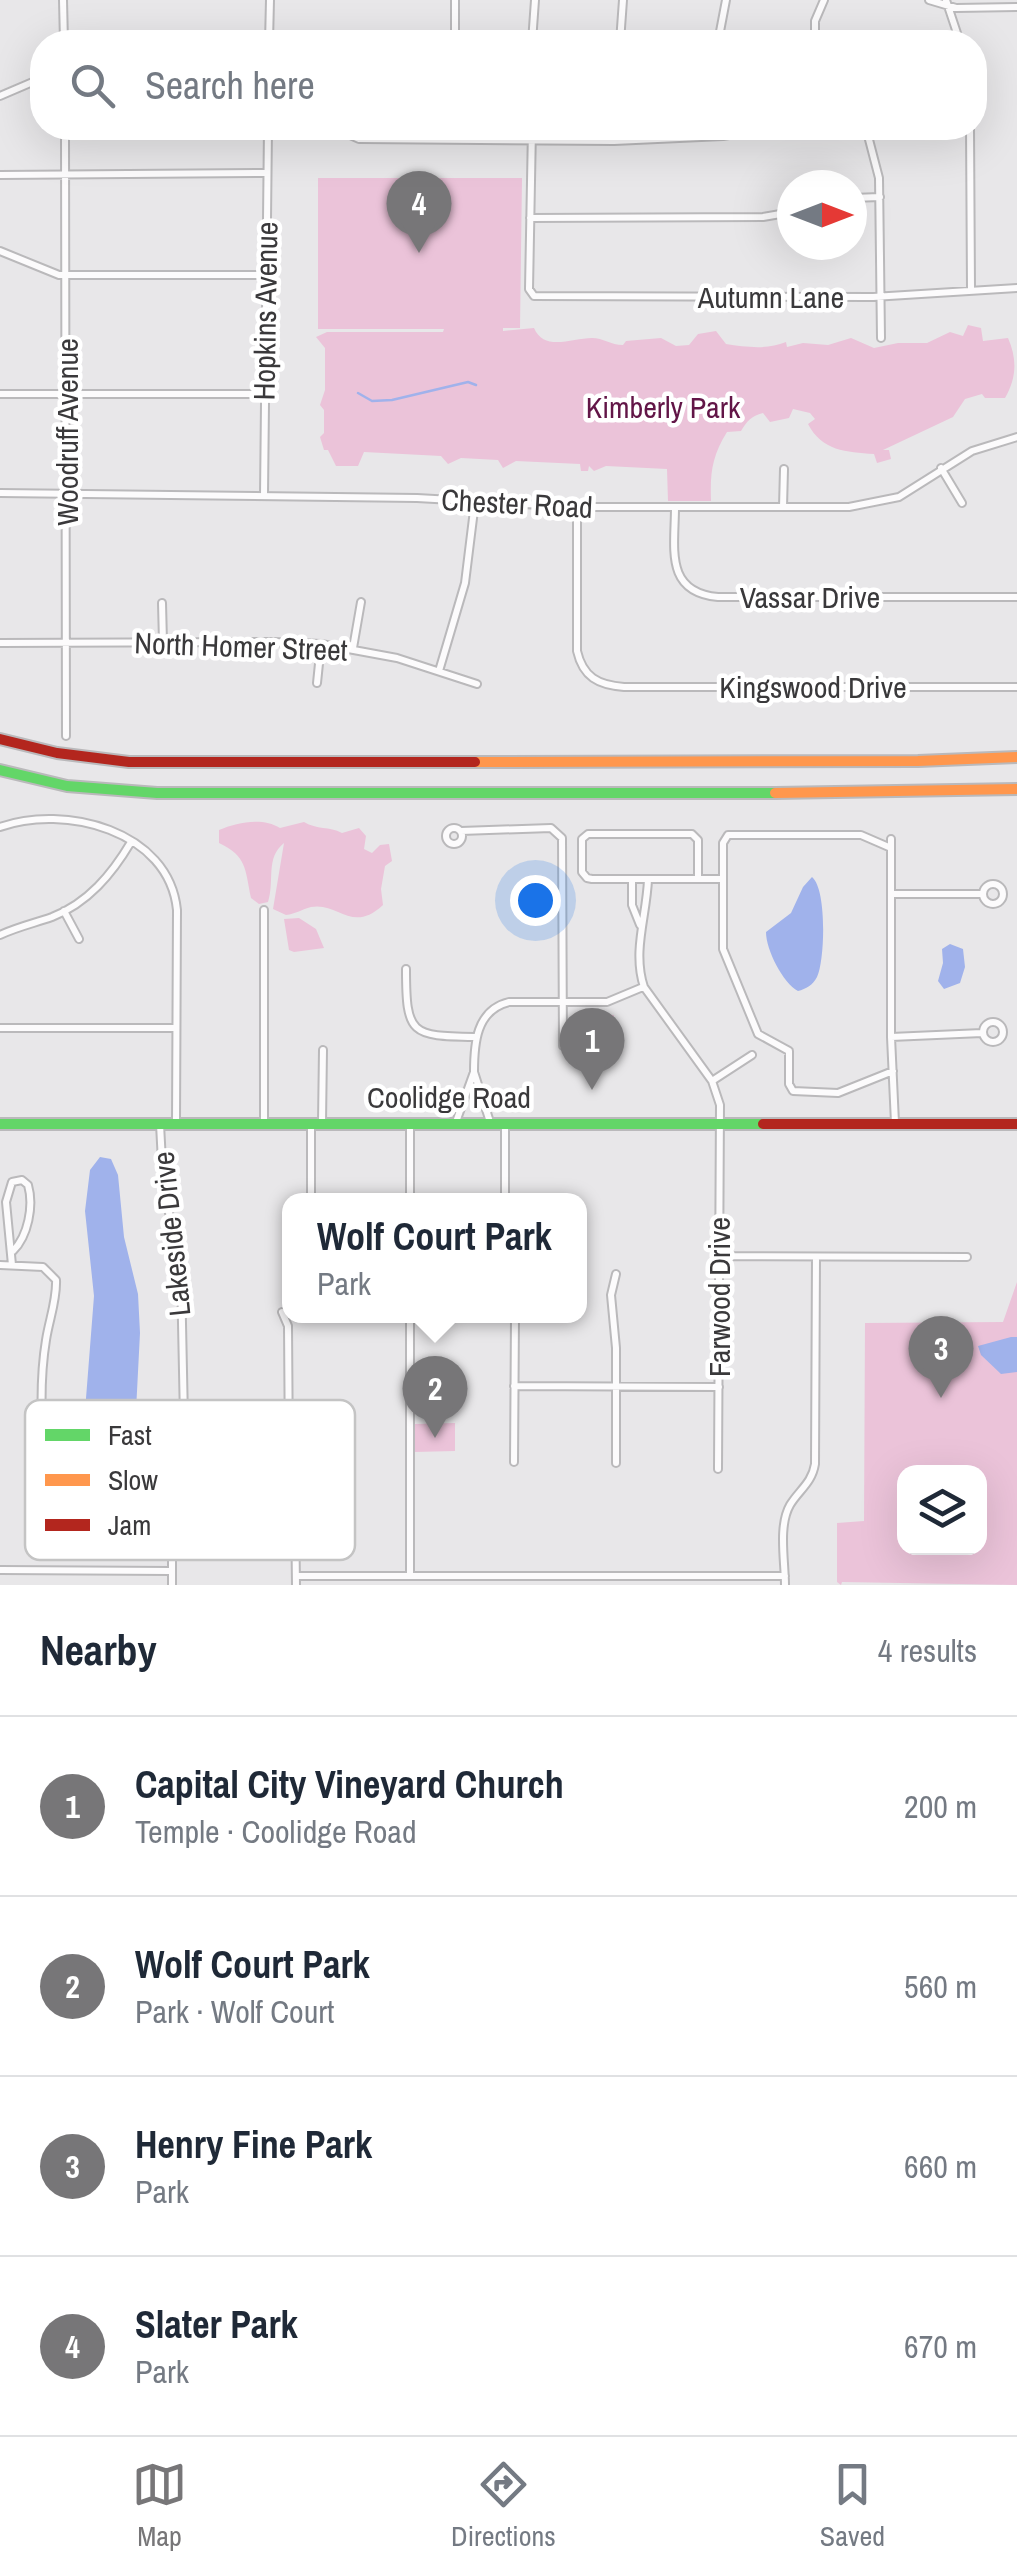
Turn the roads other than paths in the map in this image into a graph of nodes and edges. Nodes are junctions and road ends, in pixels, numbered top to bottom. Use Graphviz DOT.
graph roads {
  1 [pos="64,0"];
  2 [pos="270,0"];
  3 [pos="455,0"];
  4 [pos="534,0"];
  5 [pos="622,0"];
  6 [pos="726,0"];
  7 [pos="824,0"];
  8 [pos="929,0"];
  9 [pos="946,3"];
  10 [pos="1017,7"];
  11 [pos="64,30"];
  12 [pos="269,30"];
  13 [pos="455,30"];
  14 [pos="533,30"];
  15 [pos="621,30"];
  16 [pos="720,30"];
  17 [pos="814,30"];
  18 [pos="956,30"];
  19 [pos="30,83"];
  20 [pos="0,96"];
  21 [pos="65,140"];
  22 [pos="268,140"];
  23 [pos="532,140"];
  24 [pos="578,140"];
  25 [pos="634,140"];
  26 [pos="870,140"];
  27 [pos="970,140"];
  28 [pos="623,141"];
  29 [pos="0,174"];
  30 [pos="66,174"];
  31 [pos="267,174"];
  32 [pos="867,198"];
  33 [pos="880,198"];
  34 [pos="777,215"];
  35 [pos="530,218"];
  36 [pos="0,251"];
  37 [pos="265,275"];
  38 [pos="66,276"];
  39 [pos="971,288"];
  40 [pos="1017,288"];
  41 [pos="881,296"];
  42 [pos="881,338"];
  43 [pos="0,394"];
  44 [pos="67,394"];
  45 [pos="264,394"];
  46 [pos="1017,436"];
  47 [pos="941,468"];
  48 [pos="784,469"];
  49 [pos="0,493"];
  50 [pos="67,493"];
  51 [pos="264,495"];
  52 [pos="476,502"];
  53 [pos="962,504"];
  54 [pos="577,507"];
  55 [pos="784,507"];
  56 [pos="675,508"];
  57 [pos="1017,597"];
  58 [pos="361,602"];
  59 [pos="162,603"];
  60 [pos="0,642"];
  61 [pos="66,642"];
  62 [pos="163,642"];
  63 [pos="322,644"];
  64 [pos="353,648"];
  65 [pos="438,670"];
  66 [pos="317,684"];
  67 [pos="477,684"];
  68 [pos="1017,687"];
  69 [pos="66,736"];
  70 [pos="0,739"];
  71 [pos="1017,757"];
  72 [pos="0,770"];
  73 [pos="1017,789"];
  74 [pos="0,828"];
  75 [pos="460,831"];
  76 [pos="131,842"];
  77 [pos="632,879"];
  78 [pos="648,879"];
  79 [pos="698,879"];
  80 [pos="722,879"];
  81 [pos="891,894"];
  82 [pos="983,894"];
  83 [pos="264,910"];
  84 [pos="64,911"];
  85 [pos="633,911"];
  86 [pos="647,911"];
  87 [pos="641,926"];
  88 [pos="0,935"];
  89 [pos="78,938"];
  90 [pos="406,969"];
  91 [pos="644,987"];
  92 [pos="562,1002"];
  93 [pos="0,1028"];
  94 [pos="176,1028"];
  95 [pos="982,1032"];
  96 [pos="476,1037"];
  97 [pos="891,1037"];
  98 [pos="563,1046"];
  99 [pos="323,1050"];
  100 [pos="752,1056"];
  101 [pos="893,1071"];
  102 [pos="474,1072"];
  103 [pos="712,1081"];
  104 [pos="264,1122"];
  105 [pos="317,1122"];
  106 [pos="410,1122"];
  107 [pos="456,1122"];
  108 [pos="490,1122"];
  109 [pos="505,1122"];
  110 [pos="160,1123"];
  111 [pos="176,1123"];
  112 [pos="895,1123"];
  113 [pos="0,1124"];
  114 [pos="720,1124"];
  115 [pos="1017,1124"];
  116 [pos="311,1193"];
  117 [pos="410,1193"];
  118 [pos="505,1193"];
  119 [pos="13,1251"];
  120 [pos="719,1256"];
  121 [pos="816,1257"];
  122 [pos="966,1257"];
  123 [pos="0,1265"];
  124 [pos="12,1265"];
  125 [pos="616,1274"];
  126 [pos="287,1323"];
  127 [pos="410,1323"];
  128 [pos="515,1323"];
  129 [pos="514,1386"];
  130 [pos="616,1386"];
  131 [pos="719,1387"];
  132 [pos="44,1400"];
  133 [pos="184,1400"];
  134 [pos="289,1400"];
  135 [pos="514,1462"];
  136 [pos="616,1463"];
  137 [pos="718,1469"];
  138 [pos="172,1560"];
  139 [pos="0,1570"];
  140 [pos="172,1571"];
  141 [pos="410,1575"];
  142 [pos="785,1576"];
  143 [pos="296,1580"];
  144 [pos="562,1581"];
  145 [pos="686,1581"];
  146 [pos="172,1585"];
  147 [pos="785,1585"];
  1 -- 11 [label="street"];
  2 -- 12 [label="street"];
  3 -- 13 [label="street"];
  4 -- 14 [label="street"];
  5 -- 15 [label="street"];
  6 -- 16 [label="street"];
  7 -- 17 [label="street"];
  8 -- 9 [label="street"];
  9 -- 10 [label="street"];
  9 -- 18 [label="street"];
  19 -- 20 [label="street"];
  21 -- 30 [label="street, Woodruff Avenue"];
  22 -- 31 [label="street, Hopkins Avenue"];
  23 -- 35 [label="street"];
  24 -- 28 [label="street"];
  25 -- 28 [label="street"];
  26 -- 33 [label="street"];
  27 -- 39 [label="street"];
  29 -- 30 [label="street"];
  30 -- 31 [label="street"];
  30 -- 38 [label="street, Woodruff Avenue"];
  31 -- 37 [label="street, Hopkins Avenue"];
  32 -- 33 [label="street"];
  33 -- 41 [label="street"];
  34 -- 35 [label="street"];
  35 -- 41 [label="street, Autumn Lane"];
  36 -- 38 [label="street"];
  37 -- 38 [label="street"];
  37 -- 45 [label="street, Hopkins Avenue"];
  38 -- 44 [label="street, Woodruff Avenue"];
  39 -- 40 [label="street, Autumn Lane"];
  39 -- 41 [label="street, Autumn Lane"];
  41 -- 42 [label="street"];
  43 -- 44 [label="street"];
  44 -- 45 [label="street"];
  44 -- 50 [label="street, Woodruff Avenue"];
  45 -- 51 [label="street, Hopkins Avenue"];
  46 -- 47 [label="street, Chester Road"];
  47 -- 53 [label="street"];
  47 -- 55 [label="street, Chester Road"];
  48 -- 55 [label="street"];
  49 -- 50 [label="street, Chester Road"];
  50 -- 51 [label="street, Chester Road"];
  50 -- 61 [label="street, Woodruff Avenue"];
  51 -- 52 [label="street, Chester Road"];
  52 -- 54 [label="street, Chester Road"];
  52 -- 65 [label="street"];
  54 -- 56 [label="street, Chester Road"];
  54 -- 68 [label="street, Kingswood Drive"];
  55 -- 56 [label="street, Chester Road"];
  56 -- 57 [label="street, Vassar Drive"];
  58 -- 64 [label="street"];
  59 -- 62 [label="street"];
  60 -- 61 [label="street, North Homer Street"];
  61 -- 62 [label="street, North Homer Street"];
  61 -- 69 [label="street, Woodruff Avenue"];
  62 -- 63 [label="street, North Homer Street"];
  63 -- 64 [label="street, North Homer Street"];
  63 -- 66 [label="street"];
  64 -- 65 [label="street, North Homer Street"];
  65 -- 67 [label="street, North Homer Street"];
  70 -- 71 [label="main road"];
  72 -- 73 [label="main road"];
  74 -- 76 [label="street"];
  75 -- 92 [label="street"];
  76 -- 84 [label="street"];
  76 -- 94 [label="street"];
  77 -- 78 [label="street"];
  77 -- 79 [label="street"];
  77 -- 85 [label="street"];
  78 -- 79 [label="street"];
  78 -- 86 [label="street"];
  79 -- 80 [label="street"];
  80 -- 81 [label="street"];
  80 -- 101 [label="street"];
  81 -- 82 [label="street"];
  81 -- 97 [label="street"];
  83 -- 104 [label="street"];
  84 -- 88 [label="street"];
  84 -- 89 [label="street"];
  85 -- 86 [label="street"];
  85 -- 87 [label="street"];
  86 -- 87 [label="street"];
  87 -- 91 [label="street"];
  90 -- 96 [label="street"];
  91 -- 92 [label="street"];
  91 -- 103 [label="street"];
  92 -- 96 [label="street"];
  92 -- 98 [label="street"];
  93 -- 94 [label="street"];
  94 -- 111 [label="street"];
  95 -- 97 [label="street"];
  96 -- 102 [label="street"];
  97 -- 101 [label="street"];
  99 -- 105 [label="street"];
  100 -- 103 [label="street"];
  101 -- 112 [label="street"];
  102 -- 107 [label="street"];
  102 -- 108 [label="street"];
  103 -- 114 [label="street, Farwood Drive"];
  104 -- 105 [label="main road, Coolidge Road"];
  104 -- 111 [label="main road, Coolidge Road"];
  105 -- 106 [label="main road, Coolidge Road"];
  105 -- 116 [label="street"];
  106 -- 107 [label="main road, Coolidge Road"];
  106 -- 117 [label="street"];
  107 -- 108 [label="main road, Coolidge Road"];
  108 -- 109 [label="main road, Coolidge Road"];
  109 -- 114 [label="main road, Coolidge Road"];
  109 -- 118 [label="street"];
  110 -- 111 [label="main road, Coolidge Road"];
  110 -- 113 [label="main road, Coolidge Road"];
  110 -- 133 [label="street, Lakeside Drive"];
  112 -- 114 [label="main road, Coolidge Road"];
  112 -- 115 [label="main road, Coolidge Road"];
  114 -- 120 [label="street, Farwood Drive"];
  119 -- 119 [label="street"];
  119 -- 124 [label="street"];
  120 -- 121 [label="street"];
  120 -- 131 [label="street, Farwood Drive"];
  121 -- 122 [label="street"];
  121 -- 142 [label="street"];
  123 -- 124 [label="street"];
  124 -- 132 [label="street"];
  125 -- 130 [label="street"];
  126 -- 134 [label="street"];
  127 -- 141 [label="street"];
  128 -- 129 [label="street"];
  129 -- 130 [label="street"];
  129 -- 135 [label="street"];
  130 -- 131 [label="street"];
  130 -- 136 [label="street"];
  131 -- 137 [label="street, Farwood Drive"];
  138 -- 140 [label="street"];
  139 -- 140 [label="street"];
  140 -- 146 [label="street"];
  141 -- 143 [label="street"];
  141 -- 144 [label="street"];
  142 -- 145 [label="street"];
  142 -- 147 [label="street"];
  144 -- 145 [label="street"];
}
